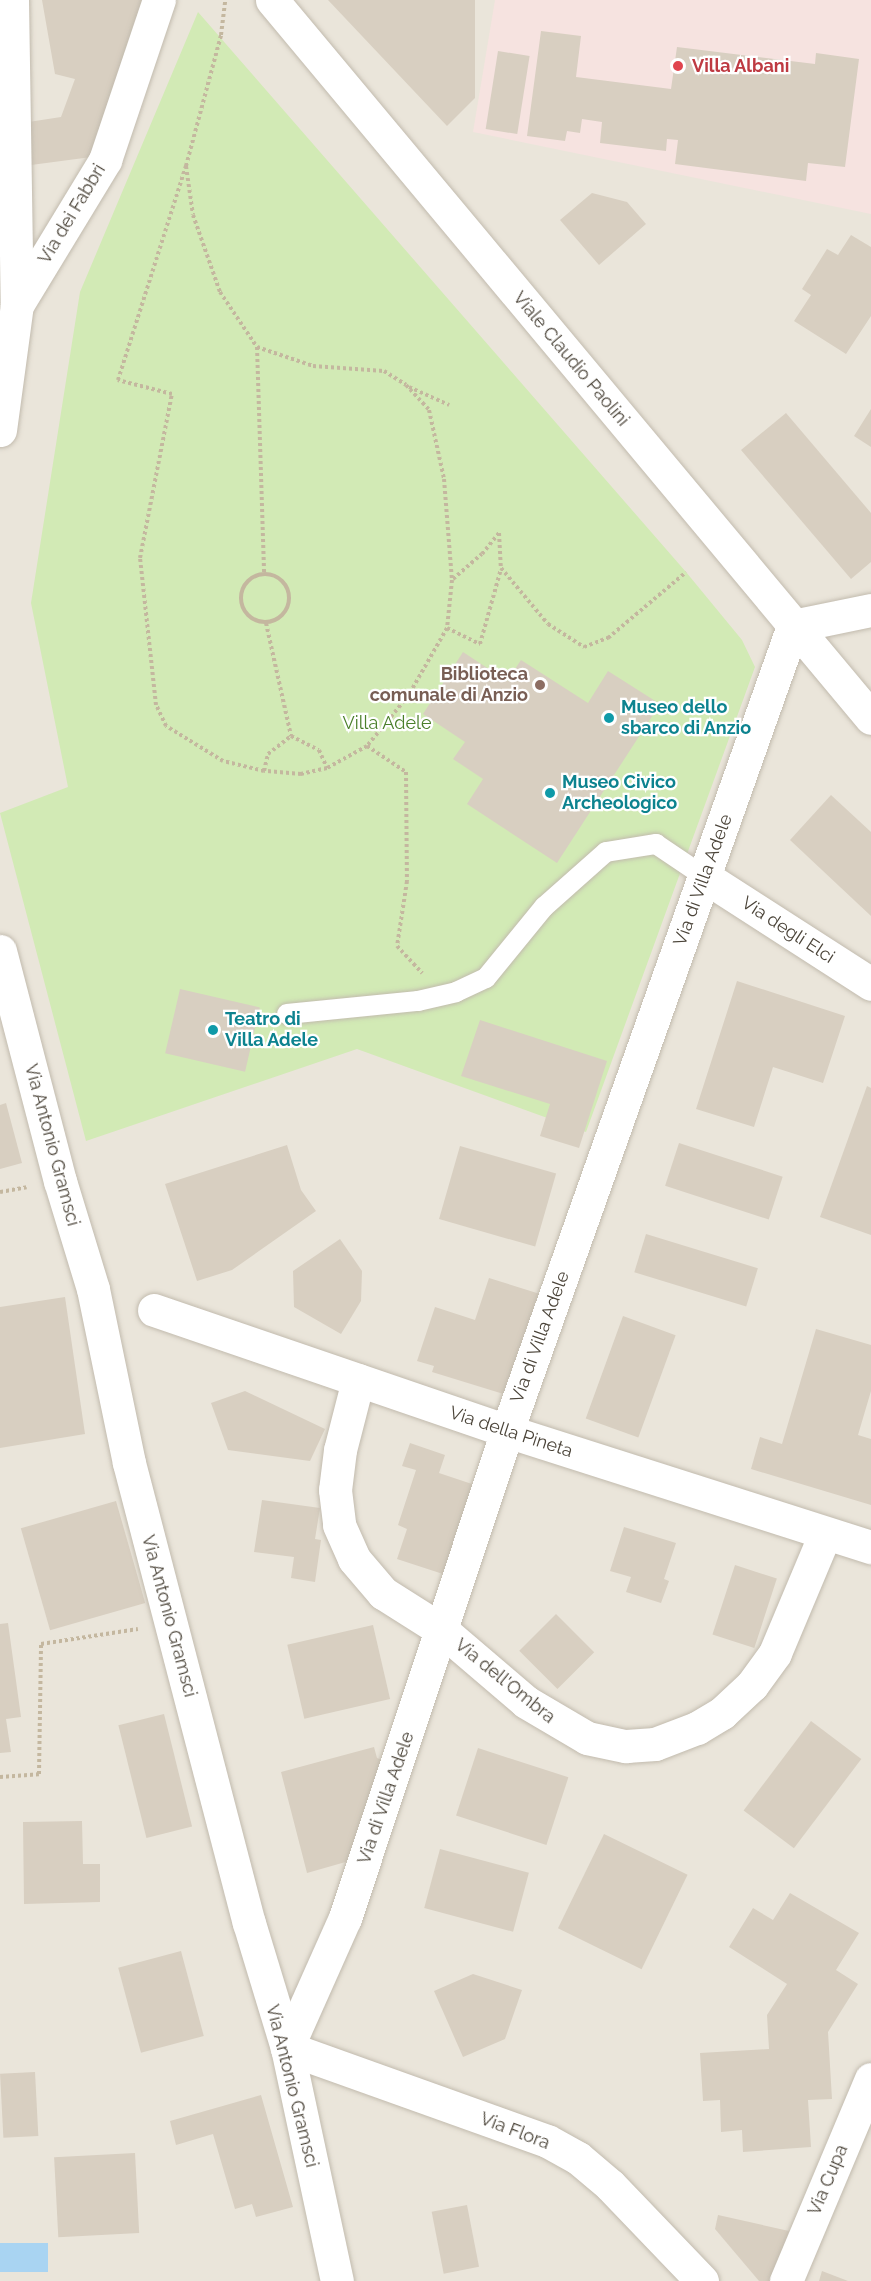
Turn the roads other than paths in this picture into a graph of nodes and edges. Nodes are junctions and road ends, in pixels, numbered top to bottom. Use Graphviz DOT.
graph roads {
  1 [pos="12,0"];
  2 [pos="159,0"];
  3 [pos="272,0"];
  4 [pos="17,305"];
  5 [pos="4,378"];
  6 [pos="0,430"];
  7 [pos="871,610"];
  8 [pos="793,626"];
  9 [pos="871,718"];
  10 [pos="705,877"];
  11 [pos="0,951"];
  12 [pos="871,984"];
  13 [pos="287,1014"];
  14 [pos="154,1310"];
  15 [pos="358,1380"];
  16 [pos="507,1431"];
  17 [pos="825,1534"];
  18 [pos="871,1547"];
  19 [pos="443,1631"];
  20 [pos="287,2048"];
  21 [pos="871,2079"];
  22 [pos="337,2281"];
  23 [pos="702,2281"];
  24 [pos="786,2281"];
  1 -- 4 [label="street"];
  2 -- 4 [label="street, Via dei Fabbri"];
  3 -- 8 [label="street, Viale Claudio Paolini"];
  4 -- 5 [label="street, Via dei Fabbri"];
  5 -- 6 [label="street, Via dei Fabbri"];
  7 -- 8 [label="street"];
  8 -- 9 [label="street, Viale Claudio Paolini"];
  8 -- 10 [label="street, Via di Villa Adele"];
  10 -- 12 [label="street, Via degli Elci"];
  10 -- 13 [label="lane"];
  10 -- 16 [label="street, Via di Villa Adele"];
  11 -- 20 [label="street, Via Antonio Gramsci"];
  14 -- 15 [label="street, Via della Pineta"];
  15 -- 16 [label="street, Via della Pineta"];
  15 -- 19 [label="street, Via dell'Ombra"];
  16 -- 17 [label="street, Via della Pineta"];
  16 -- 19 [label="street, Via di Villa Adele"];
  17 -- 18 [label="street, Via della Pineta"];
  17 -- 19 [label="street, Via dell'Ombra"];
  19 -- 20 [label="street, Via di Villa Adele"];
  20 -- 22 [label="street, Via Antonio Gramsci"];
  20 -- 23 [label="street, Via Flora"];
  21 -- 24 [label="street, Via Cupa"];
}
